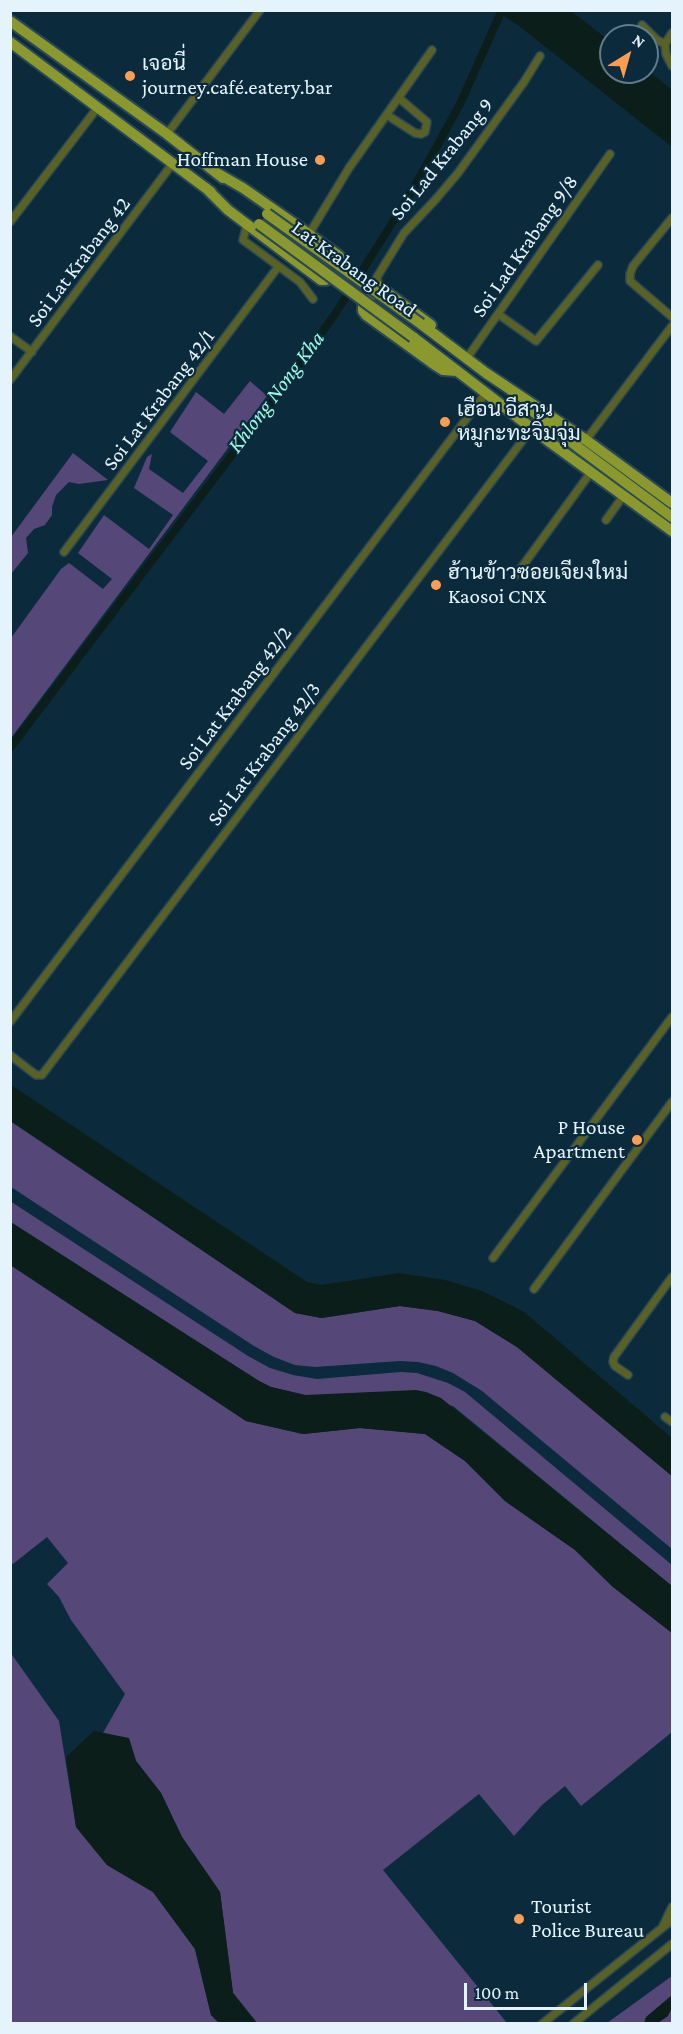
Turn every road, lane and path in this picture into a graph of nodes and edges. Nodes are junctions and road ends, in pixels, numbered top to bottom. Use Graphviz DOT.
graph roads {
  1 [pos="260,10"];
  2 [pos="10,21"];
  3 [pos="672,33"];
  4 [pos="659,41"];
  5 [pos="10,42"];
  6 [pos="665,44"];
  7 [pos="432,50"];
  8 [pos="540,56"];
  9 [pos="68,64"];
  10 [pos="672,66"];
  11 [pos="58,77"];
  12 [pos="399,98"];
  13 [pos="98,107"];
  14 [pos="387,115"];
  15 [pos="167,134"];
  16 [pos="610,154"];
  17 [pos="173,163"];
  18 [pos="217,173"];
  19 [pos="206,188"];
  20 [pos="672,218"];
  21 [pos="10,222"];
  22 [pos="247,224"];
  23 [pos="309,234"];
  24 [pos="598,265"];
  25 [pos="278,267"];
  26 [pos="378,286"];
  27 [pos="313,298"];
  28 [pos="498,314"];
  29 [pos="672,318"];
  30 [pos="672,326"];
  31 [pos="10,336"];
  32 [pos="32,352"];
  33 [pos="464,356"];
  34 [pos="458,371"];
  35 [pos="486,373"];
  36 [pos="10,380"];
  37 [pos="486,393"];
  38 [pos="532,428"];
  39 [pos="586,440"];
  40 [pos="591,472"];
  41 [pos="624,495"];
  42 [pos="672,503"];
  43 [pos="672,517"];
  44 [pos="606,520"];
  45 [pos="672,531"];
  46 [pos="64,552"];
  47 [pos="516,575"];
  48 [pos="672,1017"];
  49 [pos="10,1022"];
  50 [pos="14,1057"];
  51 [pos="672,1102"];
  52 [pos="493,1258"];
  53 [pos="672,1277"];
  54 [pos="534,1289"];
  55 [pos="628,1375"];
  56 [pos="665,1417"];
  57 [pos="672,1422"];
  58 [pos="672,1907"];
  59 [pos="672,1920"];
  60 [pos="662,1928"];
  61 [pos="672,1944"];
  62 [pos="542,2024"];
  63 [pos="573,2024"];
  1 -- 15 [label="street"];
  2 -- 9 [label="main road, Lat Krabang Road"];
  3 -- 6 [label="street"];
  4 -- 6 [label="street"];
  5 -- 11 [label="main road, Lat Krabang Road"];
  6 -- 10 [label="street"];
  7 -- 12 [label="street"];
  8 -- 26 [label="street, Soi Lad Krabang 9"];
  9 -- 11 [label="main road"];
  9 -- 15 [label="main road, Lat Krabang Road"];
  11 -- 13 [label="main road, Lat Krabang Road"];
  12 -- 14 [label="street"];
  12 -- 14 [label="street"];
  13 -- 17 [label="main road, Lat Krabang Road"];
  13 -- 21 [label="street"];
  14 -- 23 [label="street"];
  15 -- 18 [label="main road, Lat Krabang Road"];
  16 -- 28 [label="street, Soi Lad Krabang 9/8"];
  17 -- 19 [label="main road, Lat Krabang Road"];
  17 -- 32 [label="street, Soi Lat Krabang 42"];
  18 -- 23 [label="main road"];
  18 -- 33 [label="main road, Lat Krabang Road, bridge"];
  19 -- 22 [label="main road"];
  19 -- 34 [label="main road, Lat Krabang Road, bridge"];
  20 -- 29 [label="street"];
  22 -- 23 [label="main road"];
  22 -- 25 [label="street"];
  24 -- 28 [label="street"];
  25 -- 27 [label="street"];
  25 -- 46 [label="street, Soi Lat Krabang 42/1"];
  26 -- 33 [label="main road"];
  26 -- 34 [label="main road"];
  28 -- 33 [label="street, Soi Lad Krabang 9/8"];
  30 -- 39 [label="street"];
  31 -- 32 [label="street"];
  32 -- 36 [label="street, Soi Lat Krabang 42"];
  33 -- 35 [label="main road, Lat Krabang Road"];
  34 -- 37 [label="main road, Lat Krabang Road"];
  35 -- 39 [label="main road, Lat Krabang Road"];
  35 -- 43 [label="main road"];
  37 -- 38 [label="main road, Lat Krabang Road"];
  37 -- 49 [label="street, Soi Lat Krabang 42/2"];
  38 -- 40 [label="main road, Lat Krabang Road"];
  38 -- 50 [label="street, Soi Lat Krabang 42/3"];
  39 -- 42 [label="main road, Lat Krabang Road"];
  40 -- 41 [label="main road, Lat Krabang Road"];
  40 -- 47 [label="street"];
  41 -- 44 [label="street"];
  41 -- 45 [label="main road, Lat Krabang Road"];
  48 -- 52 [label="street"];
  51 -- 54 [label="street"];
  53 -- 55 [label="street"];
  56 -- 57 [label="street"];
  58 -- 60 [label="street"];
  59 -- 60 [label="street"];
  60 -- 62 [label="street"];
  61 -- 63 [label="street"];
}
